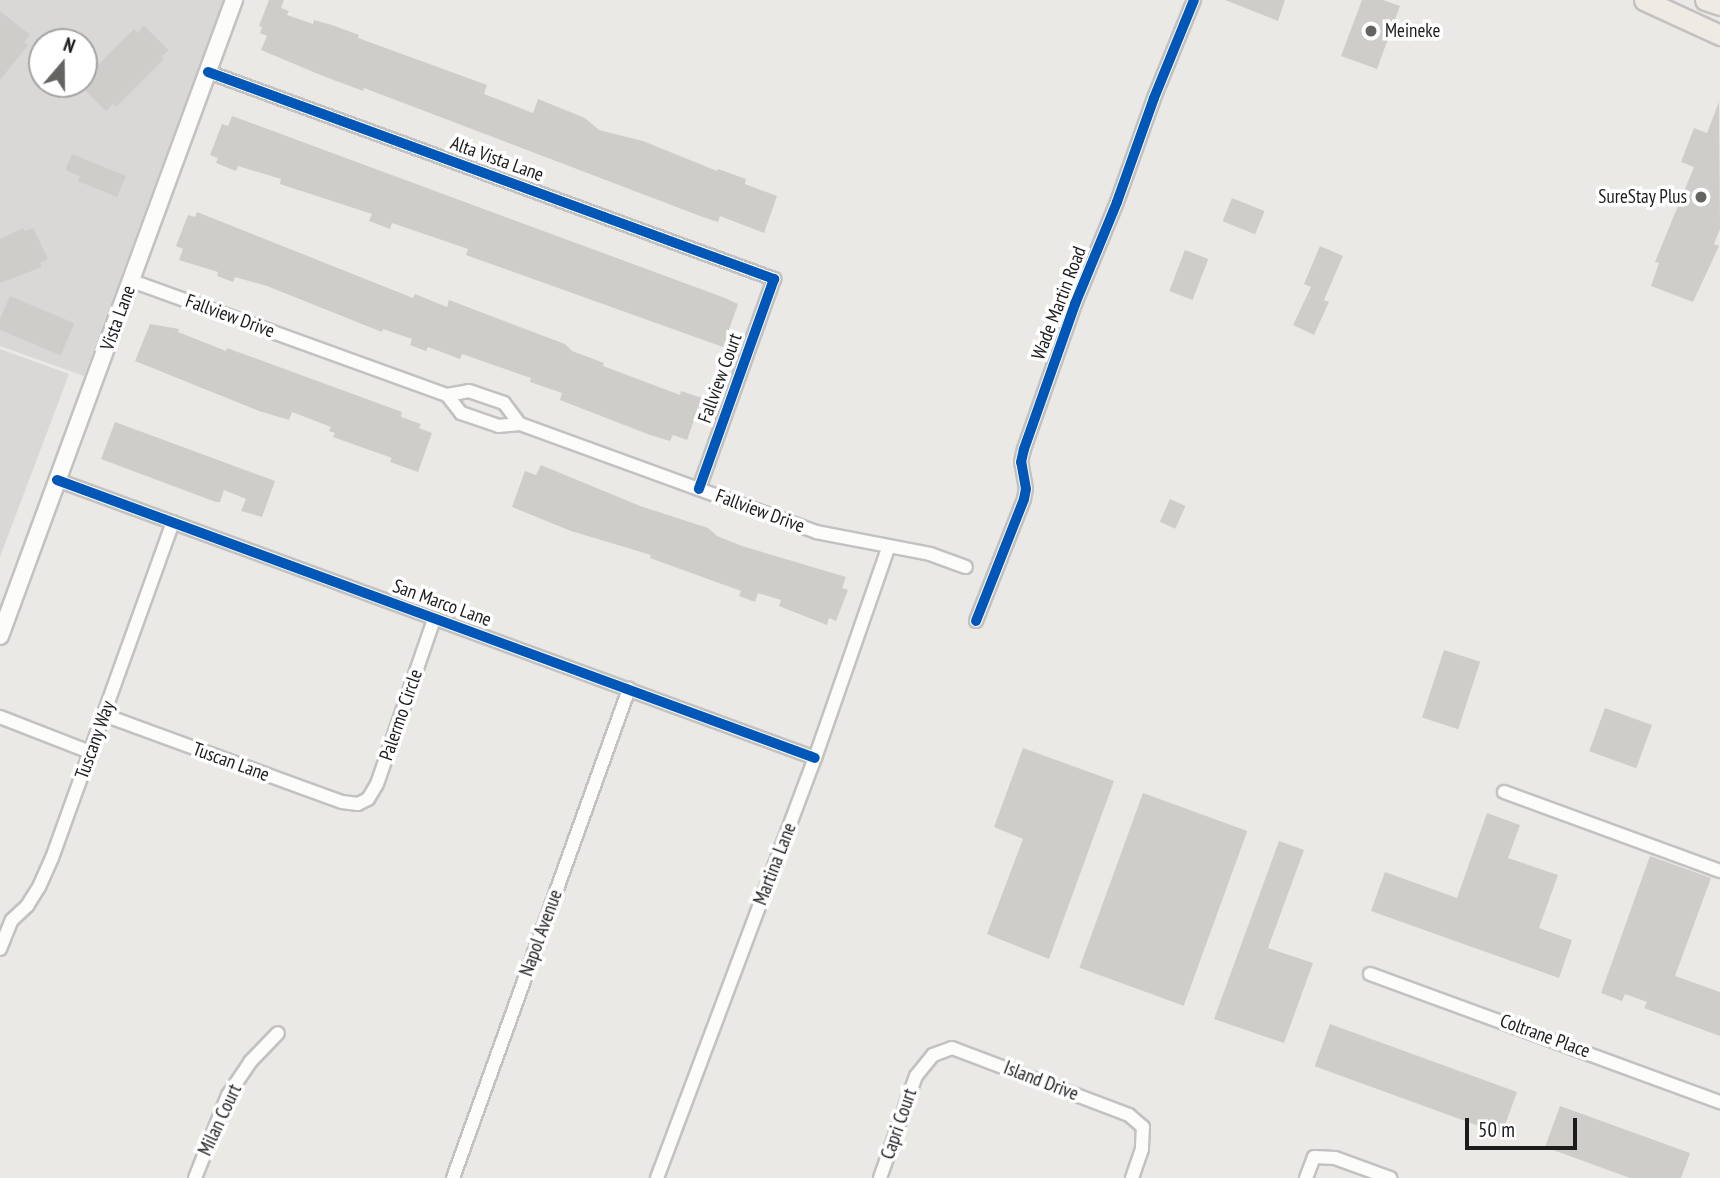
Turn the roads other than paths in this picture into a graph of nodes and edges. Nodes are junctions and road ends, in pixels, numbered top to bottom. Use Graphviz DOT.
graph roads {
  1 [pos="233,0"];
  2 [pos="1194,0"];
  3 [pos="1644,0"];
  4 [pos="1705,0"];
  5 [pos="1720,5"];
  6 [pos="1720,35"];
  7 [pos="208,72"];
  8 [pos="775,279"];
  9 [pos="132,281"];
  10 [pos="447,395"];
  11 [pos="520,424"];
  12 [pos="57,480"];
  13 [pos="699,489"];
  14 [pos="173,522"];
  15 [pos="888,548"];
  16 [pos="966,567"];
  17 [pos="434,619"];
  18 [pos="976,621"];
  19 [pos="0,636"];
  20 [pos="629,689"];
  21 [pos="104,715"];
  22 [pos="0,717"];
  23 [pos="90,752"];
  24 [pos="815,758"];
  25 [pos="1504,792"];
  26 [pos="358,804"];
  27 [pos="1720,871"];
  28 [pos="0,949"];
  29 [pos="1370,974"];
  30 [pos="278,1033"];
  31 [pos="952,1048"];
  32 [pos="1720,1102"];
  33 [pos="195,1178"];
  34 [pos="453,1178"];
  35 [pos="657,1178"];
  36 [pos="880,1178"];
  37 [pos="1132,1178"];
  38 [pos="1306,1178"];
  39 [pos="1390,1178"];
  1 -- 7 [label="street, Vista Lane"];
  2 -- 18 [label="street, Wade Martin Road"];
  3 -- 6 [label="main road"];
  4 -- 5 [label="main road"];
  7 -- 8 [label="street, Alta Vista Lane"];
  7 -- 9 [label="street, Vista Lane"];
  8 -- 13 [label="street, Fallview Court"];
  9 -- 10 [label="street, Fallview Drive"];
  9 -- 12 [label="street, Vista Lane"];
  10 -- 11 [label="street, Fallview Drive"];
  10 -- 11 [label="street, Fallview Drive"];
  11 -- 13 [label="street, Fallview Drive"];
  12 -- 14 [label="street, San Marco Lane"];
  12 -- 19 [label="street, Vista Lane"];
  13 -- 15 [label="street, Fallview Drive"];
  14 -- 17 [label="street, San Marco Lane"];
  14 -- 21 [label="street, Tuscany Way"];
  15 -- 16 [label="street, Fallview Drive"];
  15 -- 24 [label="street, Martina Lane"];
  17 -- 20 [label="street, San Marco Lane"];
  17 -- 26 [label="street, Palermo Circle"];
  20 -- 24 [label="street, San Marco Lane"];
  20 -- 34 [label="street, Napol Avenue"];
  21 -- 23 [label="street, Tuscany Way"];
  21 -- 26 [label="street, Tuscan Lane"];
  22 -- 23 [label="street"];
  23 -- 28 [label="street, Tuscany Way"];
  24 -- 35 [label="street, Martina Lane"];
  25 -- 27 [label="street"];
  29 -- 32 [label="street, Coltrane Place"];
  30 -- 33 [label="street, Milan Court"];
  31 -- 36 [label="street, Capri Court"];
  31 -- 37 [label="street, Island Drive"];
  38 -- 39 [label="street"];
}
